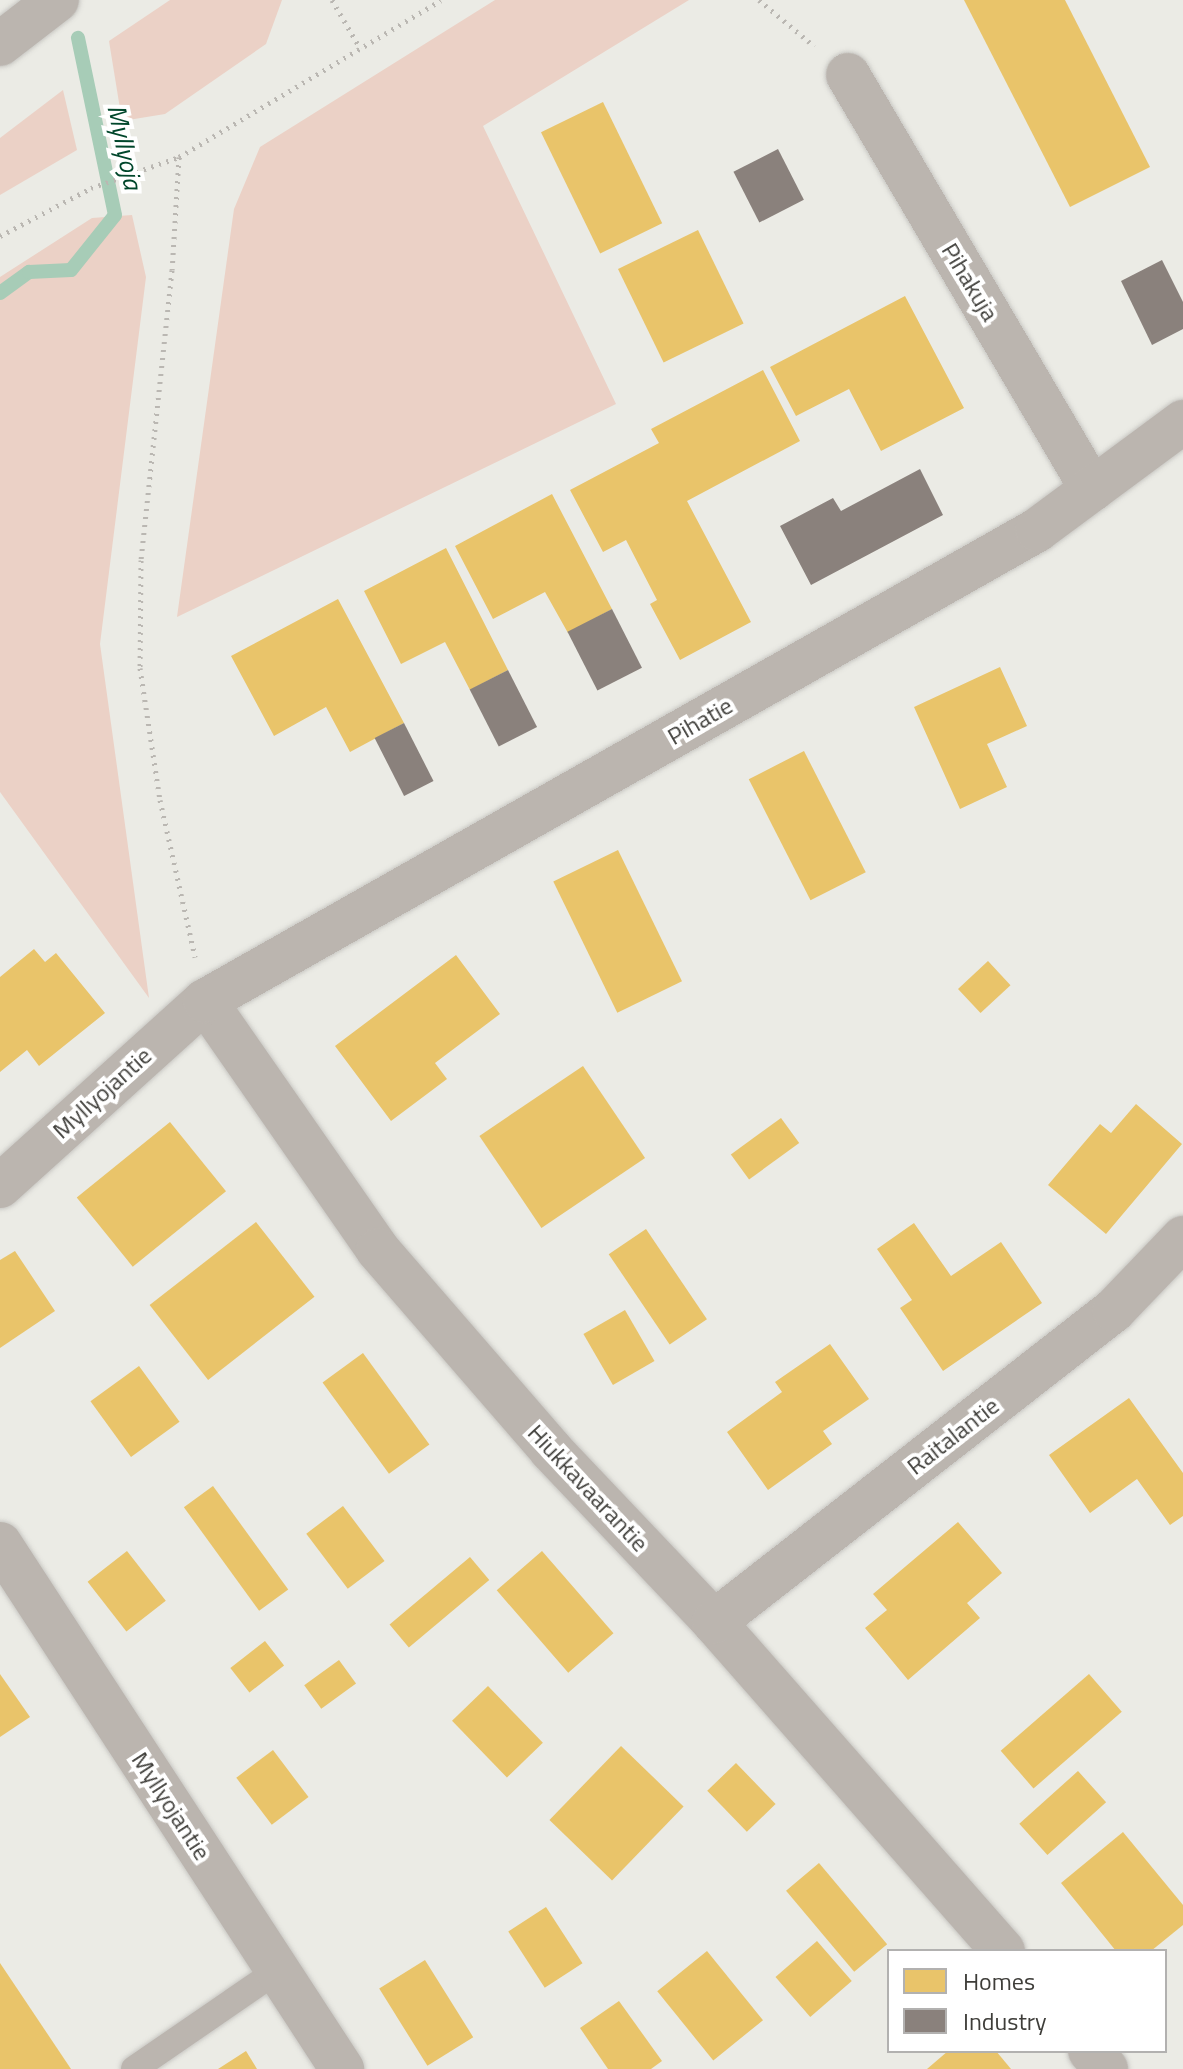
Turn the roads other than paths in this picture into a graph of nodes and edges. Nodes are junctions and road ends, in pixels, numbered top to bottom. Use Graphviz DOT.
graph roads {
  1 [pos="57,0"];
  2 [pos="0,44"];
  3 [pos="848,75"];
  4 [pos="1183,422"];
  5 [pos="1092,489"];
  6 [pos="205,1001"];
  7 [pos="0,1186"];
  8 [pos="1183,1238"];
  9 [pos="0,1544"];
  10 [pos="714,1622"];
  11 [pos="1001,1949"];
  12 [pos="278,1970"];
  13 [pos="1092,2053"];
  14 [pos="134,2069"];
  15 [pos="342,2069"];
  16 [pos="1106,2069"];
  1 -- 2 [label="street"];
  3 -- 5 [label="street, Pihakuja"];
  4 -- 5 [label="street, Pihatie"];
  5 -- 6 [label="street, Pihatie"];
  6 -- 7 [label="street, Myllyojantie"];
  6 -- 10 [label="street, Hiukkavaarantie"];
  8 -- 10 [label="street, Raitalantie"];
  9 -- 12 [label="street, Myllyojantie"];
  10 -- 11 [label="street, Hiukkavaarantie"];
  12 -- 14 [label="lane"];
  12 -- 15 [label="street, Myllyojantie"];
  13 -- 16 [label="street"];
}
